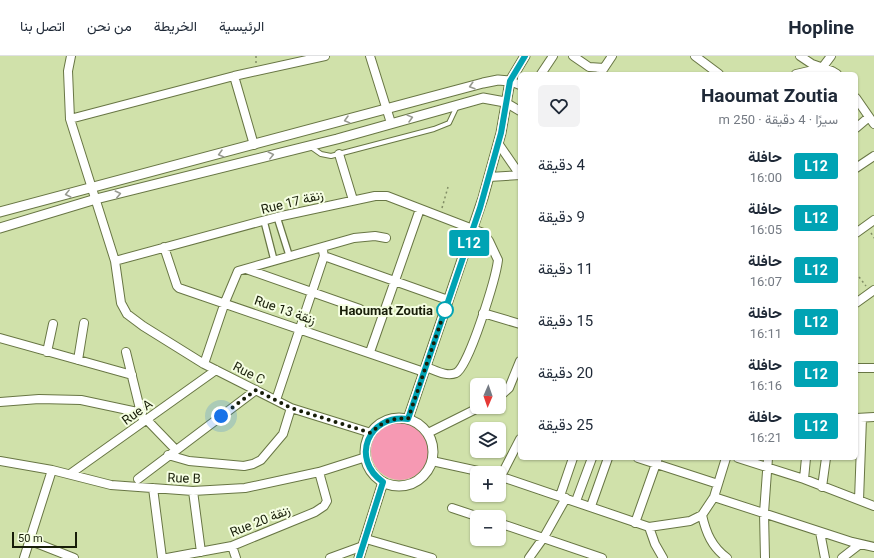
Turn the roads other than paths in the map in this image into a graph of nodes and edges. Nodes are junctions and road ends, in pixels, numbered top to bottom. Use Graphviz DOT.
graph roads {
  1 [pos="71,56"];
  2 [pos="325,56"];
  3 [pos="370,56"];
  4 [pos="525,56"];
  5 [pos="553,56"];
  6 [pos="573,56"];
  7 [pos="612,56"];
  8 [pos="695,56"];
  9 [pos="800,56"];
  10 [pos="831,56"];
  11 [pos="822,68"];
  12 [pos="602,71"];
  13 [pos="542,72"];
  14 [pos="716,72"];
  15 [pos="805,72"];
  16 [pos="832,72"];
  17 [pos="234,76"];
  18 [pos="510,81"];
  19 [pos="518,84"];
  20 [pos="858,101"];
  21 [pos="505,102"];
  22 [pos="457,105"];
  23 [pos="387,110"];
  24 [pos="518,110"];
  25 [pos="869,117"];
  26 [pos="70,119"];
  27 [pos="391,123"];
  28 [pos="874,124"];
  29 [pos="858,126"];
  30 [pos="498,143"];
  31 [pos="254,145"];
  32 [pos="309,146"];
  33 [pos="339,154"];
  34 [pos="874,156"];
  35 [pos="858,167"];
  36 [pos="518,172"];
  37 [pos="518,175"];
  38 [pos="489,177"];
  39 [pos="93,188"];
  40 [pos="96,199"];
  41 [pos="353,200"];
  42 [pos="420,209"];
  43 [pos="0,212"];
  44 [pos="277,217"];
  45 [pos="874,220"];
  46 [pos="264,221"];
  47 [pos="0,228"];
  48 [pos="474,229"];
  49 [pos="858,232"];
  50 [pos="386,238"];
  51 [pos="323,246"];
  52 [pos="164,248"];
  53 [pos="289,255"];
  54 [pos="324,256"];
  55 [pos="274,260"];
  56 [pos="114,261"];
  57 [pos="242,270"];
  58 [pos="396,281"];
  59 [pos="312,292"];
  60 [pos="872,292"];
  61 [pos="448,300"];
  62 [pos="225,302"];
  63 [pos="858,302"];
  64 [pos="360,309"];
  65 [pos="483,313"];
  66 [pos="84,323"];
  67 [pos="518,323"];
  68 [pos="53,324"];
  69 [pos="300,329"];
  70 [pos="0,338"];
  71 [pos="47,352"];
  72 [pos="126,352"];
  73 [pos="370,352"];
  74 [pos="78,360"];
  75 [pos="204,364"];
  76 [pos="518,368"];
  77 [pos="858,368"];
  78 [pos="874,368"];
  79 [pos="216,370"];
  80 [pos="425,370"];
  81 [pos="132,375"];
  82 [pos="256,390"];
  83 [pos="506,391"];
  84 [pos="276,400"];
  85 [pos="0,402"];
  86 [pos="291,408"];
  87 [pos="470,412"];
  88 [pos="874,417"];
  89 [pos="144,418"];
  90 [pos="859,418"];
  91 [pos="408,419"];
  92 [pos="371,433"];
  93 [pos="428,433"];
  94 [pos="518,443"];
  95 [pos="176,450"];
  96 [pos="168,456"];
  97 [pos="366,457"];
  98 [pos="572,460"];
  99 [pos="591,460"];
  100 [pos="607,460"];
  101 [pos="725,460"];
  102 [pos="752,460"];
  103 [pos="806,460"];
  104 [pos="826,460"];
  105 [pos="0,461"];
  106 [pos="432,461"];
  107 [pos="657,461"];
  108 [pos="767,462"];
  109 [pos="505,466"];
  110 [pos="470,469"];
  111 [pos="52,470"];
  112 [pos="319,472"];
  113 [pos="70,474"];
  114 [pos="506,478"];
  115 [pos="804,478"];
  116 [pos="138,479"];
  117 [pos="383,482"];
  118 [pos="718,484"];
  119 [pos="822,487"];
  120 [pos="153,488"];
  121 [pos="193,491"];
  122 [pos="563,497"];
  123 [pos="714,497"];
  124 [pos="859,500"];
  125 [pos="576,501"];
  126 [pos="591,506"];
  127 [pos="874,506"];
  128 [pos="452,508"];
  129 [pos="764,513"];
  130 [pos="470,514"];
  131 [pos="702,515"];
  132 [pos="635,524"];
  133 [pos="506,525"];
  134 [pos="649,527"];
  135 [pos="820,532"];
  136 [pos="544,537"];
  137 [pos="31,541"];
  138 [pos="365,542"];
  139 [pos="860,544"];
  140 [pos="232,546"];
  141 [pos="874,547"];
  142 [pos="201,552"];
  143 [pos="414,556"];
  144 [pos="24,558"];
  145 [pos="74,558"];
  146 [pos="162,558"];
  147 [pos="167,558"];
  148 [pos="236,558"];
  149 [pos="330,558"];
  150 [pos="359,558"];
  151 [pos="432,558"];
  152 [pos="529,558"];
  153 [pos="601,558"];
  154 [pos="663,558"];
  155 [pos="727,558"];
  156 [pos="765,558"];
  157 [pos="825,558"];
  158 [pos="842,558"];
  1 -- 26 [label="street"];
  2 -- 17 [label="street"];
  3 -- 23 [label="street"];
  4 -- 18 [label="street"];
  5 -- 13 [label="street"];
  6 -- 12 [label="street"];
  7 -- 12 [label="street"];
  8 -- 14 [label="street"];
  9 -- 11 [label="street"];
  10 -- 11 [label="street"];
  11 -- 15 [label="street"];
  11 -- 16 [label="street"];
  17 -- 26 [label="street"];
  17 -- 31 [label="street"];
  18 -- 19 [label="street"];
  18 -- 21 [label="street"];
  18 -- 23 [label="street, one-way"];
  20 -- 25 [label="street"];
  21 -- 22 [label="street"];
  21 -- 24 [label="street"];
  21 -- 30 [label="street"];
  27 -- 22 [label="street, one-way"];
  22 -- 33 [label="lane"];
  23 -- 27 [label="street"];
  23 -- 31 [label="street, one-way"];
  25 -- 28 [label="street"];
  25 -- 29 [label="street"];
  26 -- 39 [label="street"];
  27 -- 32 [label="street"];
  30 -- 36 [label="street"];
  30 -- 38 [label="street"];
  31 -- 39 [label="street, one-way"];
  32 -- 33 [label="lane"];
  40 -- 32 [label="street, one-way"];
  33 -- 41 [label="street"];
  34 -- 35 [label="street"];
  37 -- 38 [label="street"];
  38 -- 48 [label="street"];
  39 -- 40 [label="street"];
  39 -- 43 [label="street, one-way"];
  40 -- 47 [label="street"];
  40 -- 56 [label="street"];
  41 -- 42 [label="street, Rue 17 زنقة"];
  41 -- 44 [label="street, Rue 17 زنقة"];
  42 -- 48 [label="street, Rue 17 زنقة"];
  42 -- 58 [label="street"];
  44 -- 46 [label="street, Rue 17 زنقة"];
  44 -- 53 [label="street"];
  45 -- 49 [label="street"];
  46 -- 52 [label="street, Rue 17 زنقة"];
  46 -- 55 [label="street"];
  48 -- 61 [label="street"];
  48 -- 65 [label="street, Rue 17 زنقة"];
  50 -- 51 [label="street"];
  51 -- 53 [label="street"];
  51 -- 54 [label="street"];
  52 -- 56 [label="street, Rue 17 زنقة"];
  52 -- 62 [label="street, Rue 13 زنقة"];
  53 -- 55 [label="street"];
  54 -- 58 [label="street"];
  54 -- 59 [label="street"];
  55 -- 57 [label="street"];
  56 -- 75 [label="street, Rue C"];
  57 -- 59 [label="street"];
  57 -- 62 [label="street"];
  58 -- 61 [label="street"];
  58 -- 73 [label="street"];
  59 -- 64 [label="street"];
  59 -- 69 [label="street"];
  60 -- 63 [label="street"];
  61 -- 80 [label="street"];
  62 -- 69 [label="street, Rue 13 زنقة"];
  62 -- 75 [label="street"];
  65 -- 67 [label="street"];
  65 -- 80 [label="street, Rue 13 زنقة"];
  66 -- 74 [label="street"];
  68 -- 71 [label="street"];
  69 -- 73 [label="street, Rue 13 زنقة"];
  69 -- 84 [label="street"];
  70 -- 71 [label="street"];
  71 -- 74 [label="street"];
  72 -- 81 [label="street"];
  73 -- 80 [label="street, Rue 13 زنقة"];
  74 -- 81 [label="street"];
  75 -- 79 [label="street, Rue C"];
  76 -- 83 [label="street"];
  77 -- 78 [label="street"];
  79 -- 82 [label="street, Rue C"];
  79 -- 89 [label="street, Rue A"];
  80 -- 91 [label="street"];
  81 -- 89 [label="street"];
  82 -- 84 [label="street, Rue C"];
  82 -- 95 [label="street"];
  84 -- 86 [label="street, Rue C"];
  85 -- 89 [label="street"];
  86 -- 92 [label="street, Rue C"];
  86 -- 96 [label="street"];
  87 -- 93 [label="street"];
  88 -- 90 [label="street"];
  89 -- 95 [label="street"];
  89 -- 113 [label="street, Rue A"];
  90 -- 124 [label="street"];
  91 -- 92 [label="street"];
  91 -- 93 [label="street"];
  92 -- 97 [label="street"];
  93 -- 106 [label="street"];
  94 -- 109 [label="street"];
  95 -- 96 [label="street"];
  96 -- 116 [label="street"];
  97 -- 112 [label="street, Rue B"];
  97 -- 117 [label="street"];
  98 -- 122 [label="street"];
  99 -- 125 [label="street"];
  100 -- 126 [label="street"];
  101 -- 118 [label="street"];
  102 -- 108 [label="street"];
  103 -- 115 [label="street"];
  104 -- 119 [label="street"];
  105 -- 111 [label="street, Rue B"];
  106 -- 110 [label="street"];
  106 -- 117 [label="street"];
  107 -- 118 [label="street"];
  107 -- 132 [label="street"];
  108 -- 115 [label="street"];
  108 -- 129 [label="street"];
  111 -- 113 [label="street, Rue B"];
  111 -- 137 [label="street"];
  112 -- 121 [label="street, Rue B"];
  112 -- 140 [label="street, Rue 20 زنقة"];
  113 -- 120 [label="street, Rue B"];
  114 -- 122 [label="street"];
  115 -- 119 [label="street"];
  117 -- 138 [label="street"];
  118 -- 123 [label="street"];
  119 -- 124 [label="street"];
  120 -- 121 [label="street, Rue B"];
  120 -- 146 [label="street"];
  121 -- 142 [label="street"];
  122 -- 125 [label="street"];
  122 -- 136 [label="street"];
  123 -- 129 [label="street"];
  123 -- 131 [label="street"];
  124 -- 127 [label="street"];
  125 -- 126 [label="street"];
  126 -- 132 [label="street"];
  128 -- 130 [label="street"];
  129 -- 135 [label="street"];
  129 -- 156 [label="street"];
  131 -- 134 [label="street"];
  131 -- 155 [label="street"];
  132 -- 134 [label="street"];
  133 -- 136 [label="street"];
  134 -- 154 [label="street"];
  135 -- 139 [label="street"];
  135 -- 157 [label="street"];
  136 -- 152 [label="street"];
  136 -- 153 [label="street"];
  137 -- 144 [label="street"];
  137 -- 145 [label="street"];
  138 -- 143 [label="street"];
  138 -- 149 [label="street"];
  138 -- 150 [label="street"];
  139 -- 141 [label="street"];
  139 -- 158 [label="street"];
  140 -- 142 [label="street, Rue 20 زنقة"];
  140 -- 148 [label="street"];
  142 -- 147 [label="street, Rue 20 زنقة"];
  143 -- 151 [label="street"];
}
